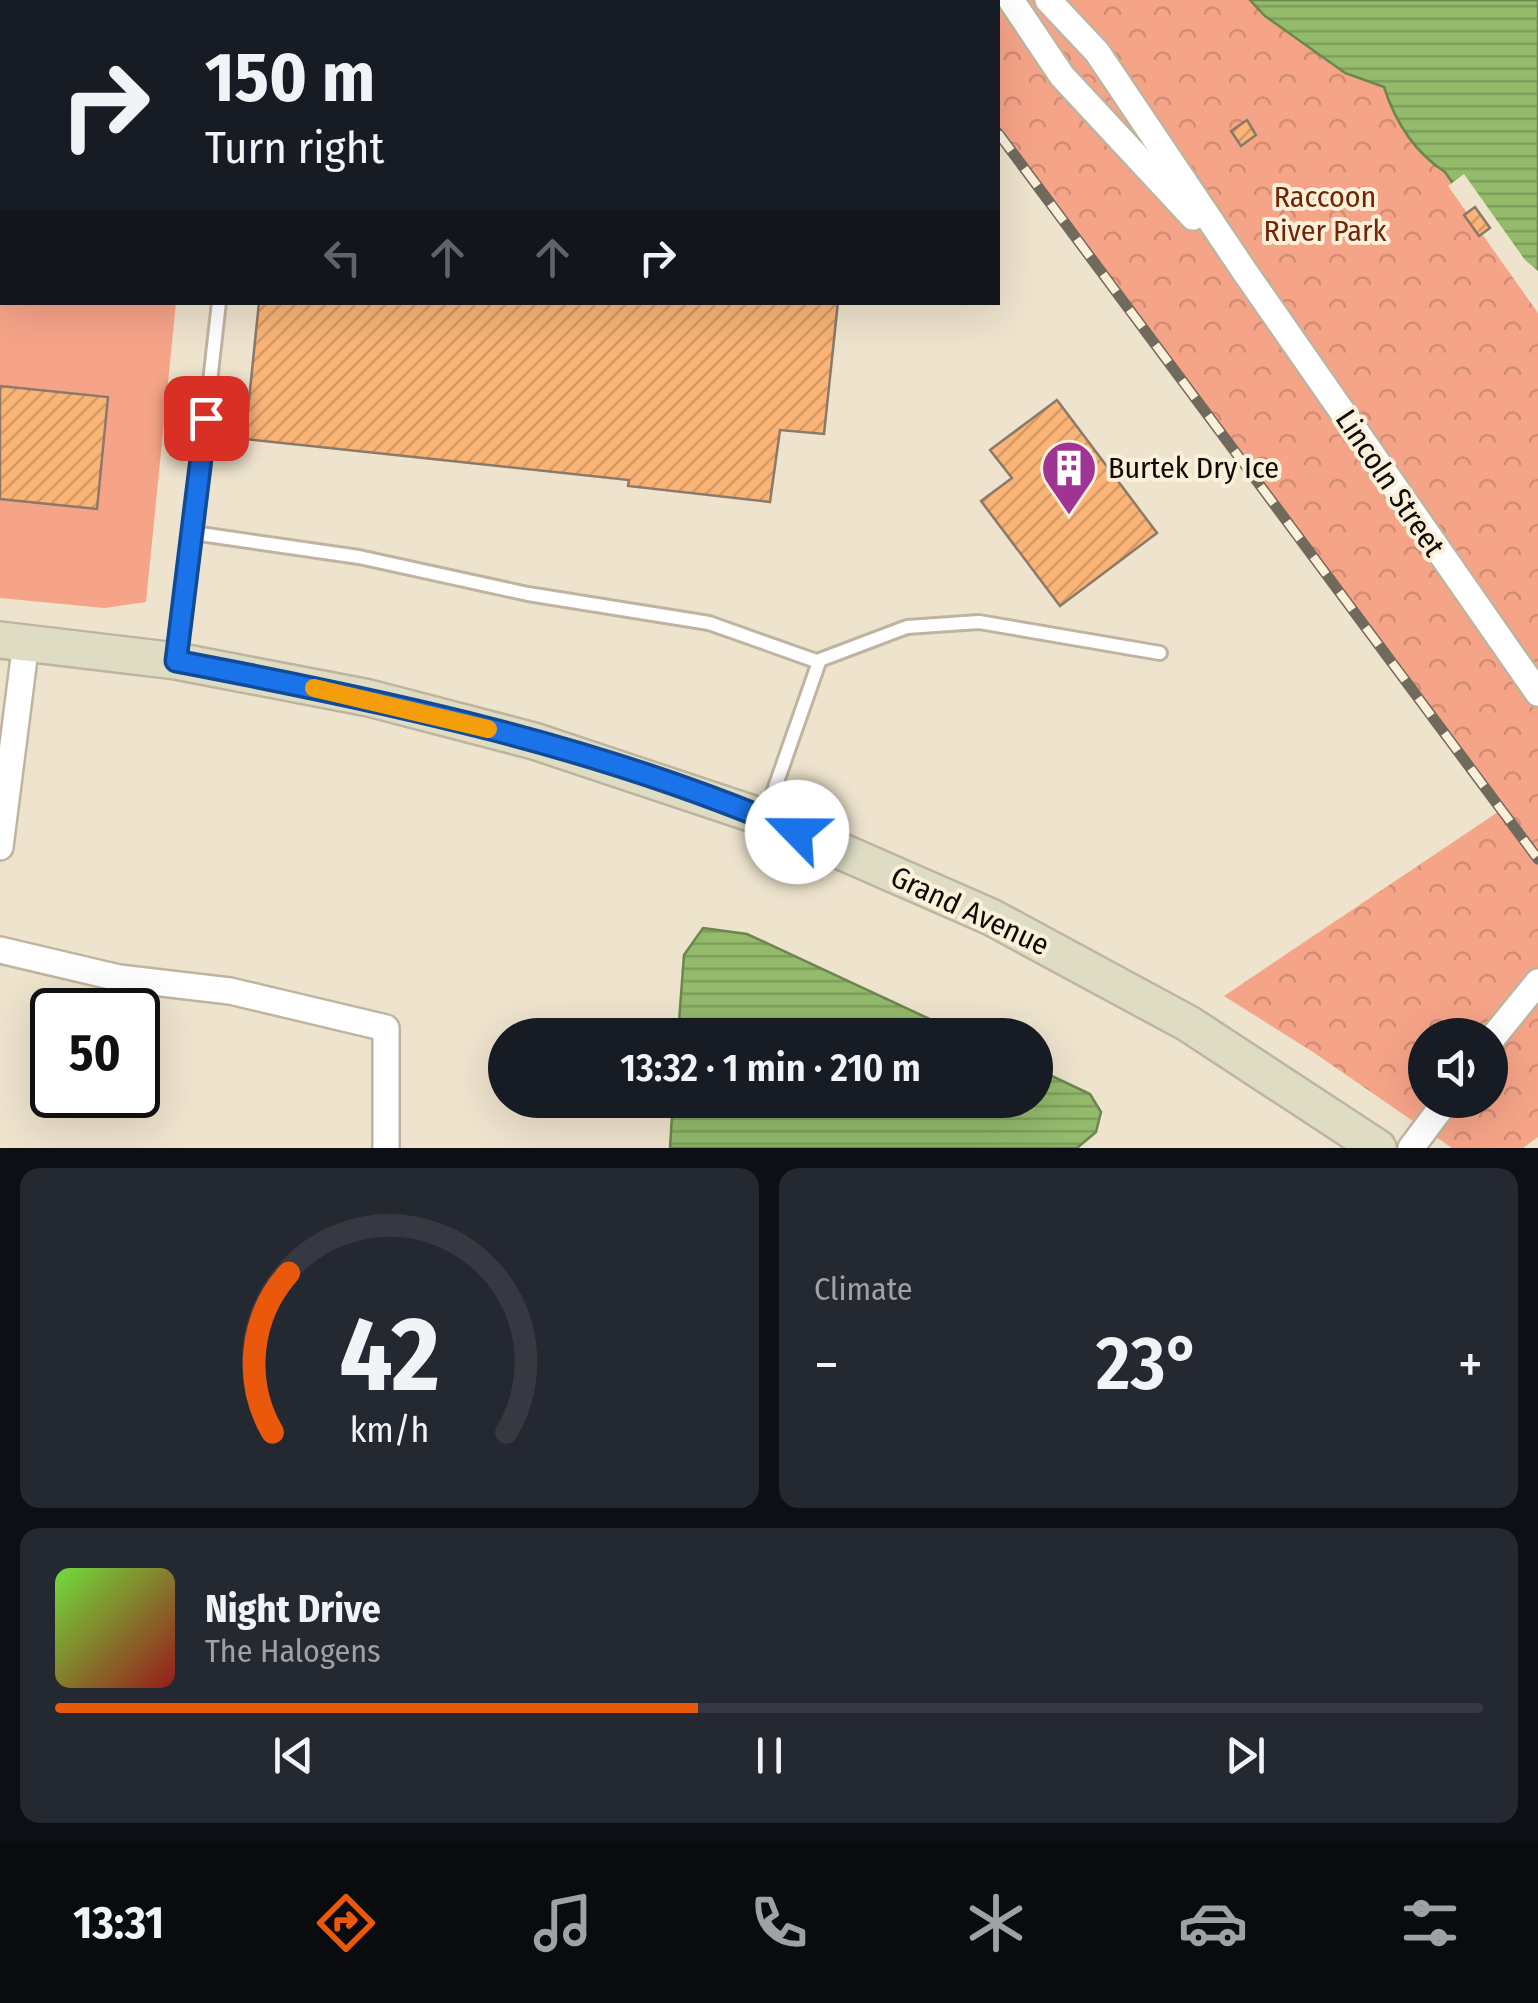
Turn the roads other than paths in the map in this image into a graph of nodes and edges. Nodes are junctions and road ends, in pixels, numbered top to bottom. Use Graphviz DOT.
graph roads {
  1 [pos="1010,0"];
  2 [pos="1048,0"];
  3 [pos="1244,272"];
  4 [pos="219,305"];
  5 [pos="193,532"];
  6 [pos="13,641"];
  7 [pos="1160,653"];
  8 [pos="176,661"];
  9 [pos="817,661"];
  10 [pos="1538,692"];
  11 [pos="764,818"];
  12 [pos="0,847"];
  13 [pos="0,950"];
  14 [pos="1538,982"];
  15 [pos="1508,1019"];
  16 [pos="1433,1118"];
  17 [pos="386,1148"];
  18 [pos="1378,1148"];
  19 [pos="1411,1148"];
  1 -- 3 [label="street, Lincoln Street"];
  2 -- 3 [label="street, Lincoln Street"];
  3 -- 10 [label="street, Lincoln Street"];
  4 -- 5 [label="lane"];
  5 -- 8 [label="lane"];
  5 -- 9 [label="lane"];
  6 -- 8 [label="main road, Grand Avenue"];
  6 -- 12 [label="street"];
  7 -- 9 [label="lane"];
  8 -- 11 [label="main road, Grand Avenue"];
  9 -- 11 [label="lane"];
  11 -- 18 [label="main road, Grand Avenue"];
  13 -- 17 [label="street"];
  14 -- 15 [label="street"];
  16 -- 19 [label="street"];
}
